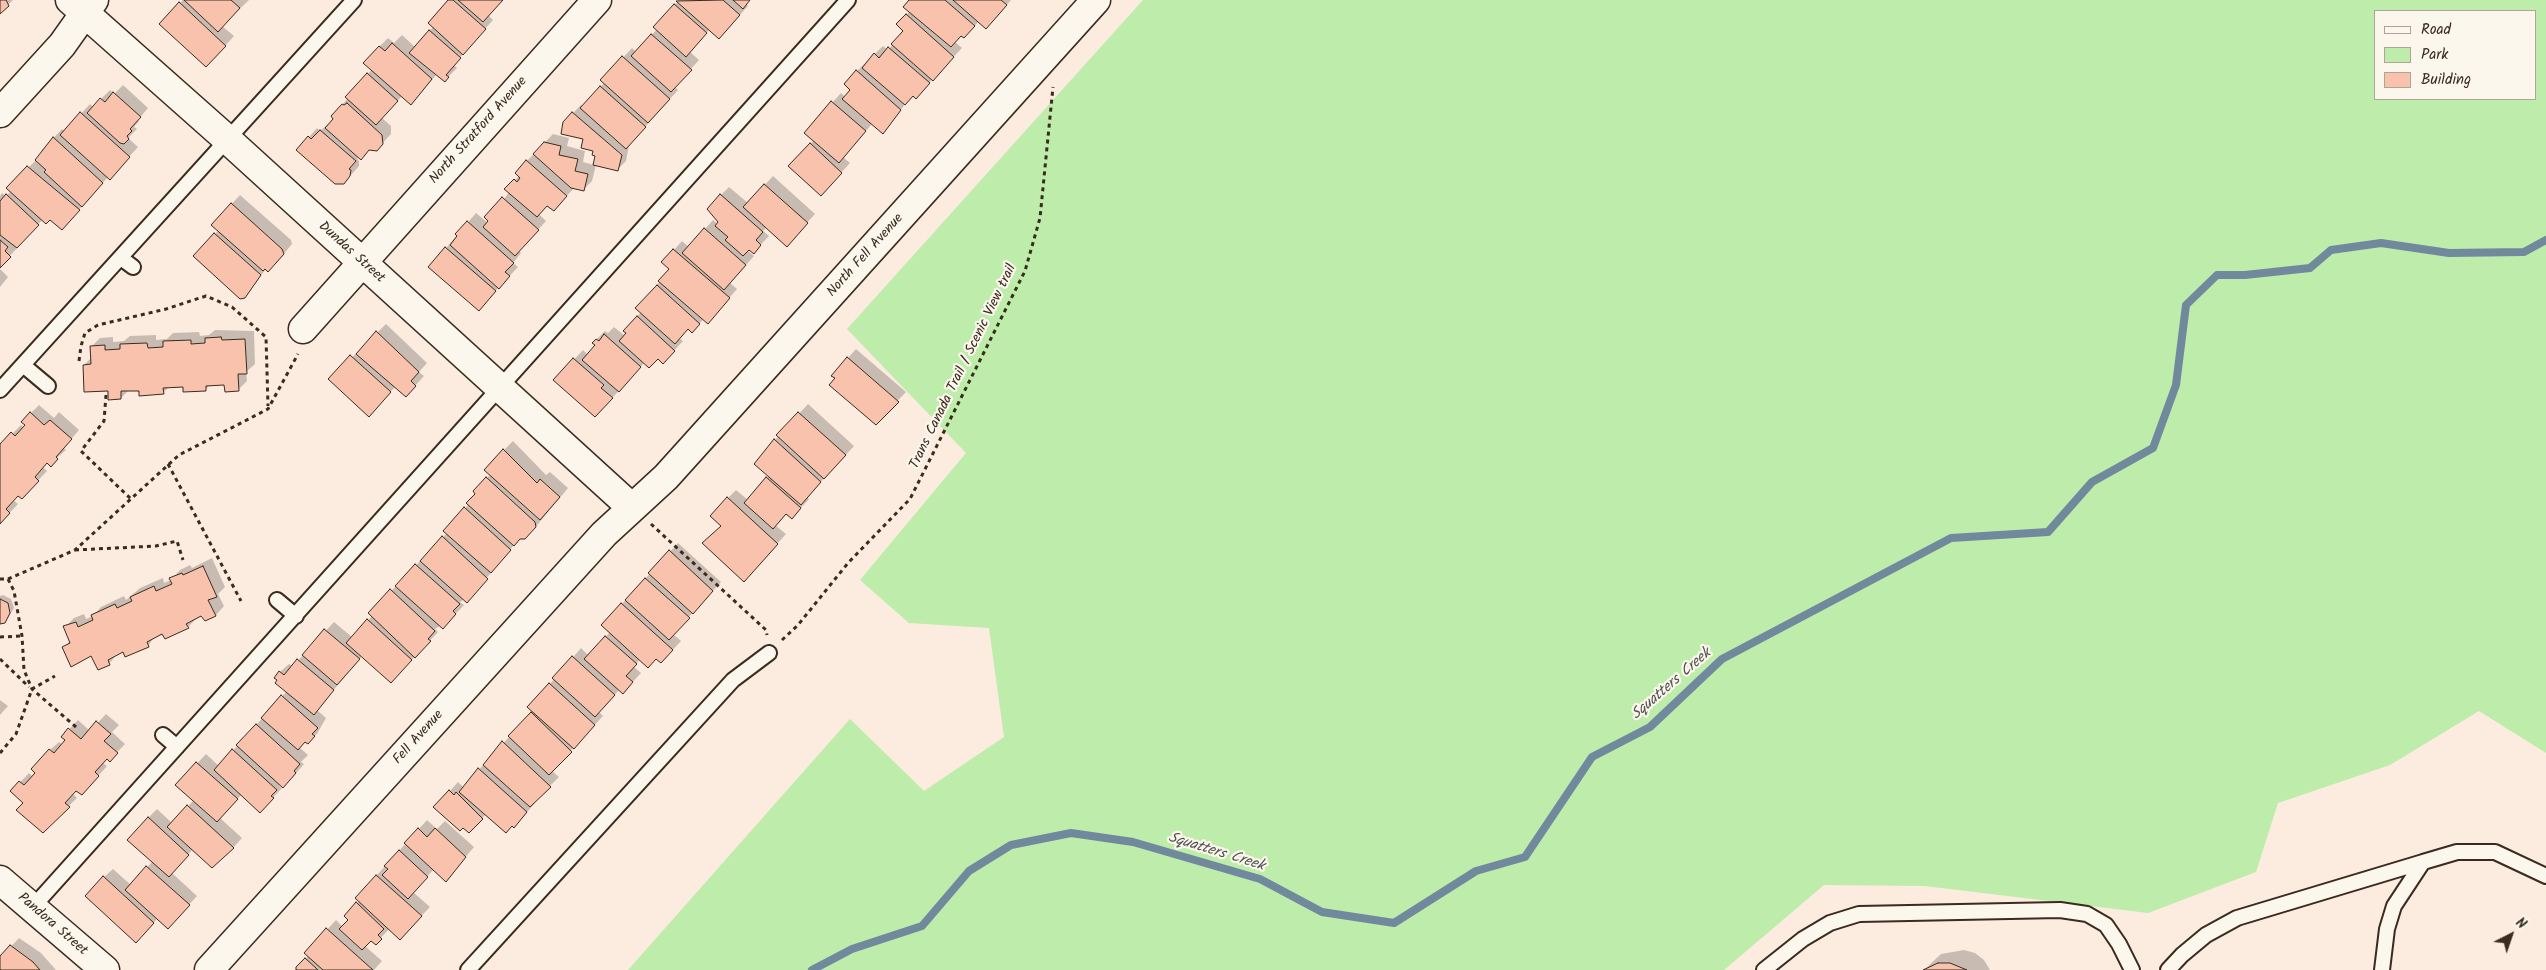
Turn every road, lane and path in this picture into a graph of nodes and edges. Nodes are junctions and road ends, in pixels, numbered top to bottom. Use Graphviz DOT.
graph roads {
  1 [pos="354,0"];
  2 [pos="597,0"];
  3 [pos="848,0"];
  4 [pos="1096,0"];
  5 [pos="83,4"];
  6 [pos="1053,83"];
  7 [pos="0,113"];
  8 [pos="228,140"];
  9 [pos="121,258"];
  10 [pos="361,262"];
  11 [pos="133,267"];
  12 [pos="303,329"];
  13 [pos="79,361"];
  14 [pos="23,365"];
  15 [pos="48,386"];
  16 [pos="500,388"];
  17 [pos="0,390"];
  18 [pos="106,395"];
  19 [pos="268,409"];
  20 [pos="168,464"];
  21 [pos="131,499"];
  22 [pos="640,514"];
  23 [pos="75,550"];
  24 [pos="184,560"];
  25 [pos="0,579"];
  26 [pos="8,579"];
  27 [pos="277,600"];
  28 [pos="241,601"];
  29 [pos="296,616"];
  30 [pos="22,636"];
  31 [pos="0,637"];
  32 [pos="768,653"];
  33 [pos="0,659"];
  34 [pos="55,676"];
  35 [pos="32,689"];
  36 [pos="76,727"];
  37 [pos="163,735"];
  38 [pos="177,747"];
  39 [pos="0,753"];
  40 [pos="2423,862"];
  41 [pos="2546,876"];
  42 [pos="2,885"];
  43 [pos="32,908"];
  44 [pos="104,970"];
  45 [pos="209,970"];
  46 [pos="468,970"];
  47 [pos="1764,970"];
  48 [pos="2132,970"];
  49 [pos="2168,970"];
  50 [pos="2382,970"];
  1 -- 8 [label="lane"];
  2 -- 10 [label="street, North Stratford Avenue"];
  3 -- 16 [label="lane"];
  4 -- 22 [label="street, North Fell Avenue"];
  5 -- 7 [label="street"];
  5 -- 8 [label="street, Dundas Street"];
  6 -- 32 [label="path, Trans Canada Trail / Scenic View trail"];
  8 -- 9 [label="lane"];
  8 -- 10 [label="street, Dundas Street"];
  9 -- 11 [label="lane"];
  9 -- 14 [label="lane"];
  10 -- 12 [label="street, North Stratford Avenue"];
  10 -- 16 [label="street, Dundas Street"];
  12 -- 19 [label="path"];
  13 -- 19 [label="path"];
  14 -- 15 [label="lane"];
  14 -- 17 [label="lane"];
  16 -- 22 [label="street, Dundas Street"];
  16 -- 29 [label="lane"];
  18 -- 21 [label="path"];
  19 -- 20 [label="path"];
  20 -- 21 [label="path"];
  20 -- 28 [label="path"];
  21 -- 23 [label="path"];
  22 -- 32 [label="path"];
  22 -- 45 [label="street, Fell Avenue"];
  23 -- 24 [label="path"];
  23 -- 26 [label="path"];
  25 -- 26 [label="path"];
  26 -- 30 [label="path"];
  27 -- 29 [label="lane"];
  29 -- 38 [label="lane"];
  30 -- 31 [label="path"];
  30 -- 35 [label="path"];
  32 -- 46 [label="lane"];
  33 -- 35 [label="path"];
  34 -- 35 [label="path"];
  35 -- 36 [label="path"];
  35 -- 39 [label="path"];
  37 -- 38 [label="lane"];
  38 -- 43 [label="lane"];
  40 -- 41 [label="lane"];
  40 -- 49 [label="lane"];
  40 -- 50 [label="lane"];
  42 -- 43 [label="street, Pandora Street"];
  43 -- 44 [label="street, Pandora Street"];
  47 -- 48 [label="lane"];
}
